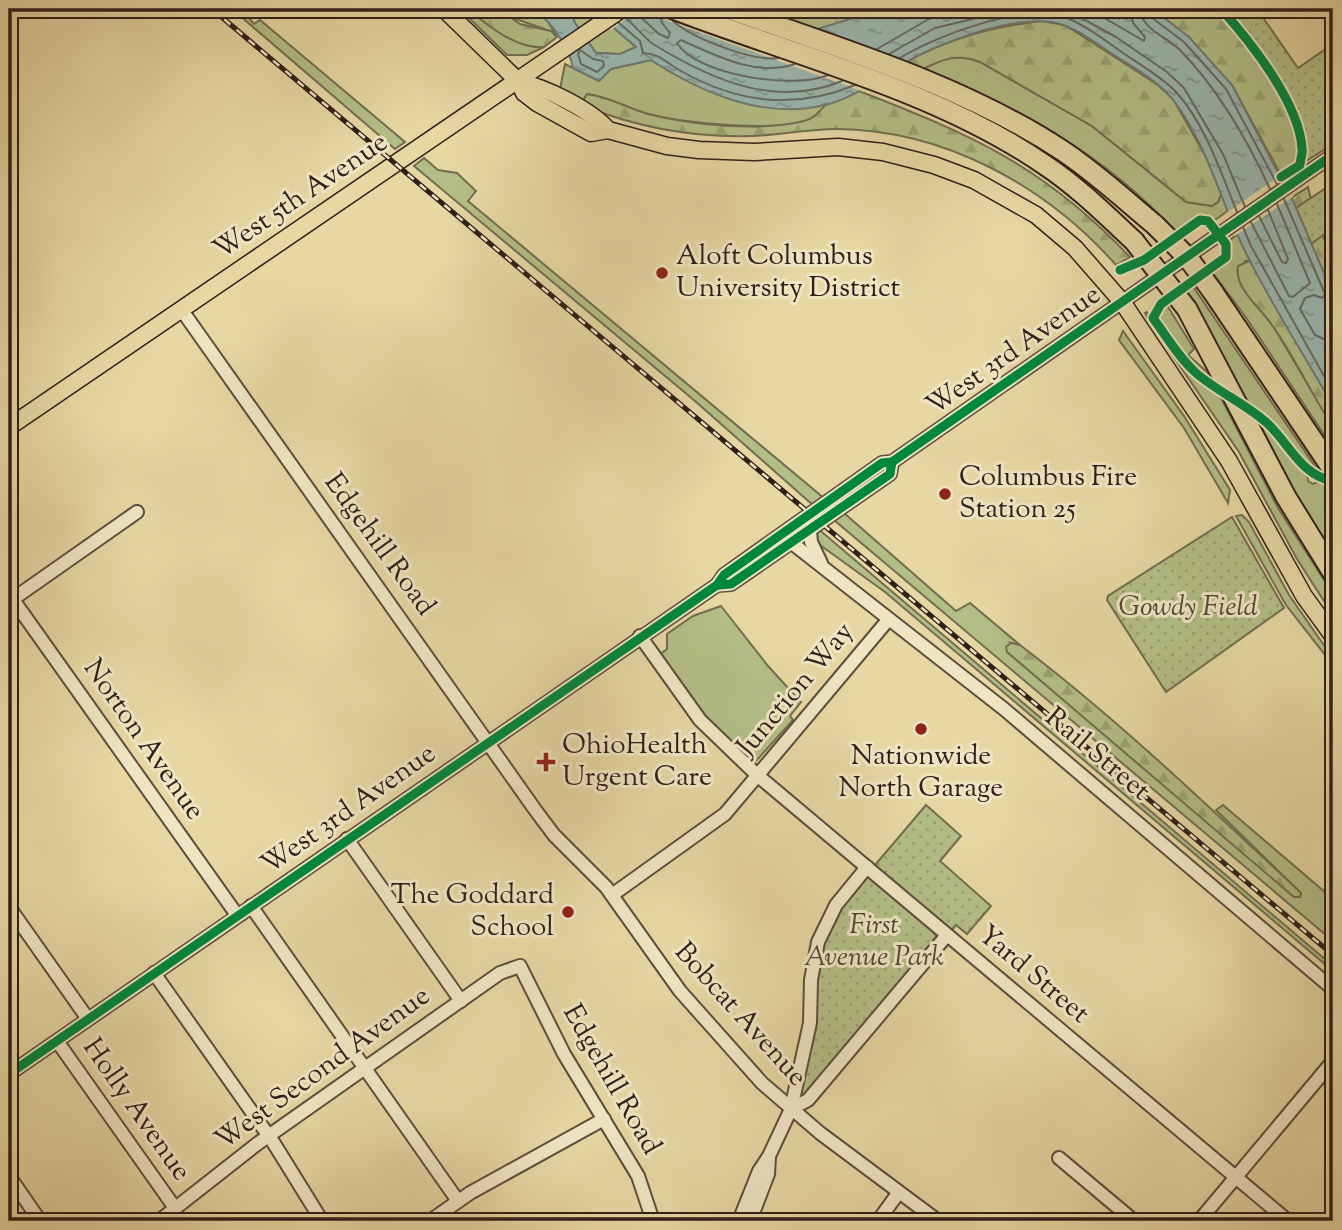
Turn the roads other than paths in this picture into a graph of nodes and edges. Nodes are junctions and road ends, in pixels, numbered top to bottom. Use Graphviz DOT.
graph roads {
  1 [pos="444,9"];
  2 [pos="622,9"];
  3 [pos="673,9"];
  4 [pos="729,9"];
  5 [pos="519,82"];
  6 [pos="1333,155"];
  7 [pos="1123,303"];
  8 [pos="181,309"];
  9 [pos="9,428"];
  10 [pos="892,462"];
  11 [pos="1333,470"];
  12 [pos="854,481"];
  13 [pos="138,512"];
  14 [pos="810,530"];
  15 [pos="792,543"];
  16 [pos="823,566"];
  17 [pos="1333,573"];
  18 [pos="718,585"];
  19 [pos="11,596"];
  20 [pos="888,620"];
  21 [pos="640,636"];
  22 [pos="1333,636"];
  23 [pos="488,740"];
  24 [pos="757,775"];
  25 [pos="536,811"];
  26 [pos="347,839"];
  27 [pos="867,867"];
  28 [pos="612,895"];
  29 [pos="251,906"];
  30 [pos="9,907"];
  31 [pos="237,915"];
  32 [pos="947,936"];
  33 [pos="520,966"];
  34 [pos="154,973"];
  35 [pos="1333,989"];
  36 [pos="461,1001"];
  37 [pos="88,1019"];
  38 [pos="57,1041"];
  39 [pos="1333,1061"];
  40 [pos="365,1068"];
  41 [pos="9,1074"];
  42 [pos="791,1109"];
  43 [pos="604,1119"];
  44 [pos="268,1136"];
  45 [pos="769,1156"];
  46 [pos="1059,1158"];
  47 [pos="9,1177"];
  48 [pos="1235,1177"];
  49 [pos="899,1192"];
  50 [pos="458,1201"];
  51 [pos="175,1208"];
  52 [pos="40,1221"];
  53 [pos="159,1221"];
  54 [pos="322,1221"];
  55 [pos="430,1221"];
  56 [pos="653,1221"];
  57 [pos="739,1221"];
  58 [pos="750,1221"];
  59 [pos="878,1221"];
  60 [pos="938,1221"];
  61 [pos="1134,1221"];
  62 [pos="1199,1221"];
  63 [pos="1288,1221"];
  1 -- 5 [label="main road"];
  2 -- 5 [label="main road, West 5th Avenue"];
  3 -- 17 [label="highway, bridge"];
  4 -- 11 [label="highway, bridge"];
  5 -- 7 [label="main road"];
  5 -- 8 [label="main road, West 5th Avenue"];
  6 -- 7 [label="street, West 3rd Avenue"];
  7 -- 10 [label="street, West 3rd Avenue"];
  7 -- 22 [label="main road"];
  8 -- 9 [label="main road, West 5th Avenue"];
  8 -- 23 [label="street, Edgehill Road"];
  10 -- 12 [label="street, West 3rd Avenue"];
  10 -- 14 [label="street, West 3rd Avenue"];
  12 -- 15 [label="street"];
  12 -- 18 [label="street, West 3rd Avenue"];
  13 -- 19 [label="street"];
  14 -- 15 [label="street, West 3rd Avenue"];
  14 -- 16 [label="street, Rail Street"];
  15 -- 16 [label="street, Rail Street"];
  15 -- 18 [label="street, West 3rd Avenue"];
  16 -- 20 [label="street, Rail Street"];
  18 -- 21 [label="street, West 3rd Avenue"];
  19 -- 31 [label="street, Norton Avenue"];
  20 -- 24 [label="street, Junction Way"];
  20 -- 35 [label="street, Rail Street"];
  21 -- 23 [label="street, West 3rd Avenue"];
  21 -- 24 [label="street, Yard Street"];
  23 -- 25 [label="street, Edgehill Road"];
  23 -- 26 [label="street, West 3rd Avenue"];
  24 -- 27 [label="street, Yard Street"];
  24 -- 28 [label="street, Junction Way"];
  25 -- 28 [label="street, Bobcat Avenue"];
  26 -- 29 [label="street, West 3rd Avenue"];
  26 -- 36 [label="street"];
  27 -- 32 [label="street, Yard Street"];
  27 -- 42 [label="street"];
  28 -- 42 [label="street, Bobcat Avenue"];
  29 -- 31 [label="street, West 3rd Avenue"];
  29 -- 40 [label="street"];
  30 -- 37 [label="street, Holly Avenue"];
  31 -- 34 [label="street, West 3rd Avenue"];
  32 -- 42 [label="street"];
  32 -- 48 [label="street, Yard Street"];
  33 -- 36 [label="street, West Second Avenue"];
  33 -- 43 [label="street, Edgehill Road"];
  34 -- 37 [label="street, West 3rd Avenue"];
  34 -- 44 [label="street"];
  36 -- 40 [label="street, West Second Avenue"];
  37 -- 38 [label="street, West 3rd Avenue"];
  38 -- 41 [label="street, West 3rd Avenue"];
  38 -- 51 [label="street, Holly Avenue"];
  39 -- 48 [label="street"];
  40 -- 44 [label="street, West Second Avenue"];
  40 -- 50 [label="street"];
  42 -- 45 [label="street"];
  42 -- 49 [label="street, Bobcat Avenue"];
  43 -- 50 [label="street"];
  43 -- 56 [label="street, Edgehill Road"];
  44 -- 51 [label="street, West Second Avenue"];
  44 -- 54 [label="street"];
  45 -- 57 [label="street"];
  45 -- 58 [label="street"];
  46 -- 61 [label="street"];
  47 -- 52 [label="street"];
  48 -- 62 [label="street"];
  48 -- 63 [label="street, Yard Street"];
  49 -- 59 [label="street"];
  49 -- 60 [label="street, Bobcat Avenue"];
  50 -- 55 [label="street"];
  51 -- 53 [label="street, West Second Avenue"];
}
